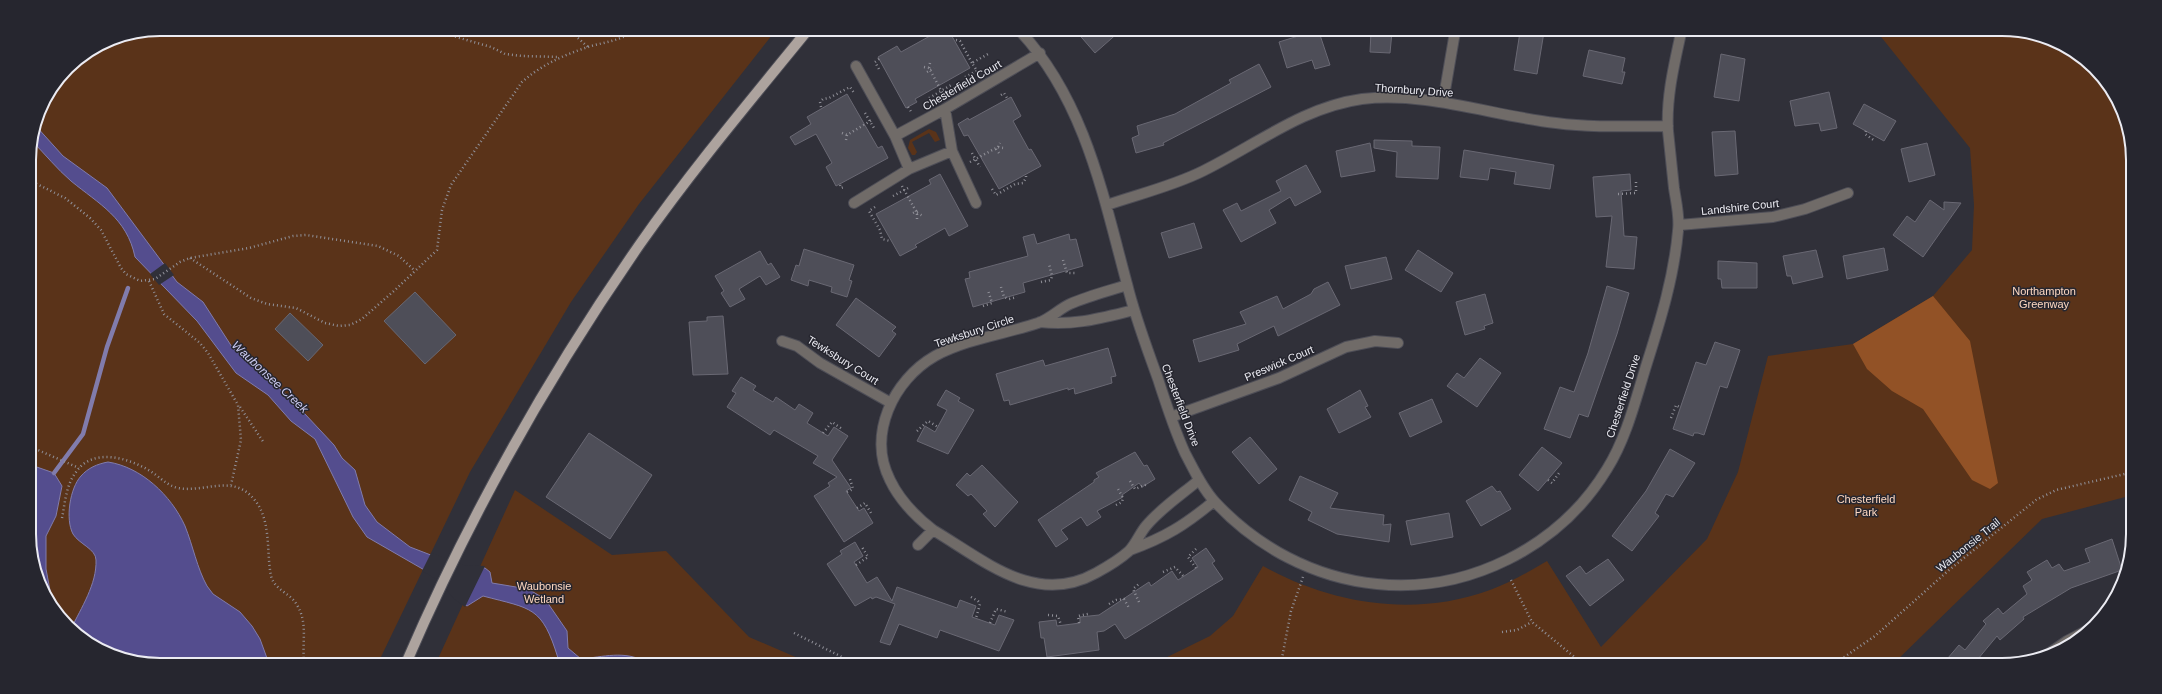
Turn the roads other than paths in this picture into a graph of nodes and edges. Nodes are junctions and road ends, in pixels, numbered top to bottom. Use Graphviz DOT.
graph roads {
  1 [pos="803,36"];
  2 [pos="1025,36"];
  3 [pos="1454,36"];
  4 [pos="1680,36"];
  5 [pos="1040,53"];
  6 [pos="856,66"];
  7 [pos="1443,102"];
  8 [pos="945,109"];
  9 [pos="1668,126"];
  10 [pos="895,136"];
  11 [pos="952,150"];
  12 [pos="909,169"];
  13 [pos="1848,193"];
  14 [pos="854,202"];
  15 [pos="976,203"];
  16 [pos="1107,205"];
  17 [pos="1679,225"];
  18 [pos="1127,285"];
  19 [pos="1134,310"];
  20 [pos="1040,322"];
  21 [pos="782,341"];
  22 [pos="1398,343"];
  23 [pos="891,403"];
  24 [pos="1171,417"];
  25 [pos="1199,480"];
  26 [pos="1214,501"];
  27 [pos="933,530"];
  28 [pos="918,545"];
  29 [pos="1130,550"];
  30 [pos="407,658"];
  1 -- 30 [label="main road"];
  2 -- 5 [label="street, Chesterfield Drive"];
  3 -- 7 [label="street"];
  4 -- 9 [label="street, Chesterfield Drive"];
  5 -- 8 [label="street, Chesterfield Court"];
  5 -- 16 [label="street, Chesterfield Drive"];
  6 -- 10 [label="street"];
  7 -- 9 [label="street, Thornbury Drive"];
  7 -- 16 [label="street, Thornbury Drive"];
  8 -- 10 [label="street, Chesterfield Court"];
  8 -- 11 [label="street"];
  9 -- 17 [label="street, Chesterfield Drive"];
  10 -- 12 [label="street"];
  11 -- 12 [label="street"];
  11 -- 15 [label="street"];
  12 -- 14 [label="street"];
  13 -- 17 [label="street, Landshire Court"];
  16 -- 18 [label="street, Chesterfield Drive"];
  17 -- 26 [label="street, Chesterfield Drive"];
  18 -- 19 [label="street, Chesterfield Drive"];
  18 -- 20 [label="street, Tewksbury Circle"];
  19 -- 20 [label="street, Tewksbury Circle"];
  19 -- 24 [label="street, Chesterfield Drive"];
  20 -- 23 [label="street, Tewksbury Circle"];
  21 -- 23 [label="street, Tewksbury Court"];
  22 -- 24 [label="street, Preswick Court"];
  23 -- 27 [label="street, Tewksbury Circle"];
  24 -- 25 [label="street, Chesterfield Drive"];
  25 -- 26 [label="street, Chesterfield Drive"];
  25 -- 29 [label="street, Tewksbury Circle"];
  26 -- 29 [label="street, Tewksbury Circle"];
  27 -- 28 [label="street"];
  27 -- 29 [label="street, Tewksbury Circle"];
}
